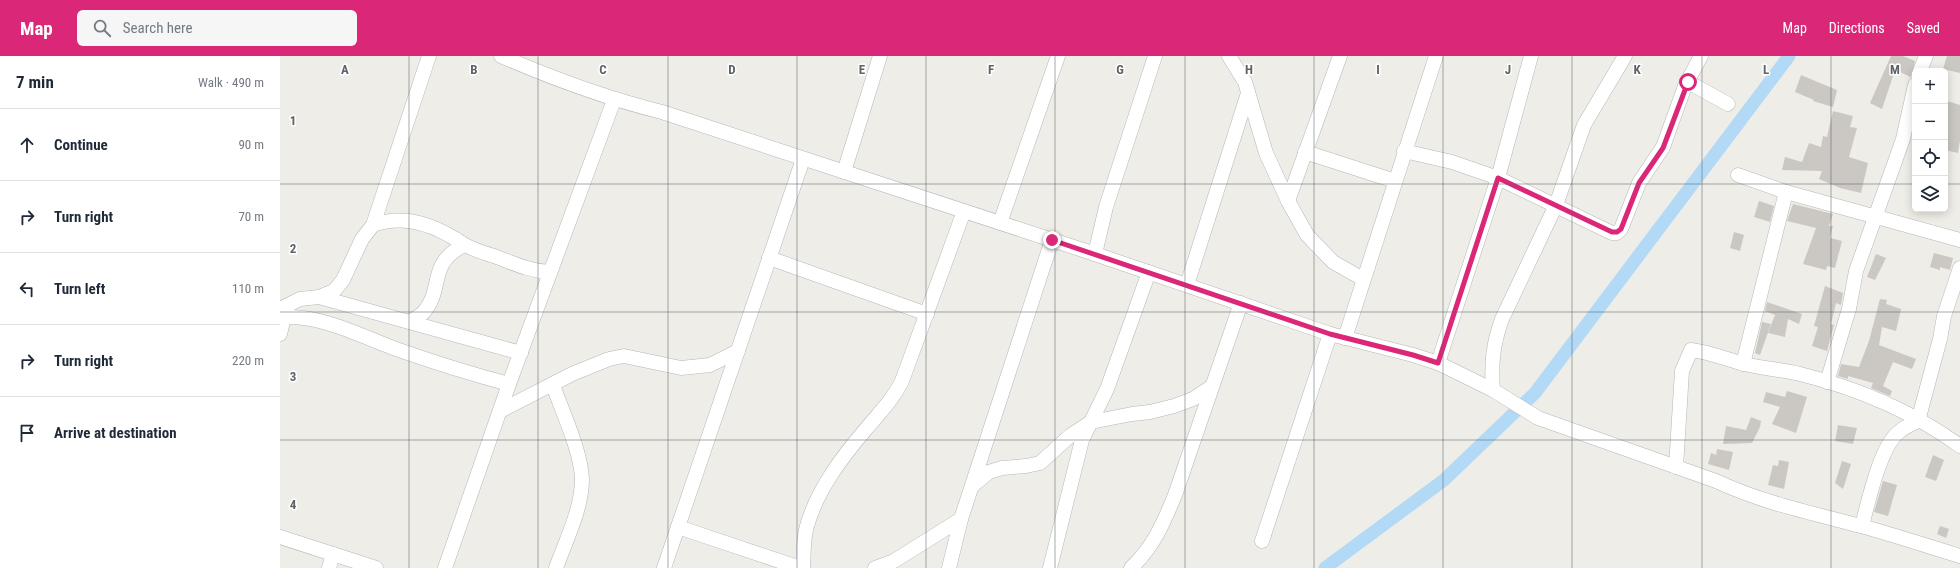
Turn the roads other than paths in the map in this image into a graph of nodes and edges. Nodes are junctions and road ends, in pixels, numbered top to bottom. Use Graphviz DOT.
graph roads {
  1 [pos="429,56"];
  2 [pos="501,56"];
  3 [pos="880,56"];
  4 [pos="1058,56"];
  5 [pos="1155,56"];
  6 [pos="1229,56"];
  7 [pos="1340,56"];
  8 [pos="1436,56"];
  9 [pos="1531,56"];
  10 [pos="1625,56"];
  11 [pos="1701,56"];
  12 [pos="1926,56"];
  13 [pos="1921,68"];
  14 [pos="1688,82"];
  15 [pos="1248,93"];
  16 [pos="1912,98"];
  17 [pos="614,100"];
  18 [pos="1728,104"];
  19 [pos="1404,151"];
  20 [pos="1306,152"];
  21 [pos="803,159"];
  22 [pos="844,172"];
  23 [pos="1738,175"];
  24 [pos="1498,178"];
  25 [pos="1395,180"];
  26 [pos="1786,192"];
  27 [pos="1288,201"];
  28 [pos="1556,205"];
  29 [pos="964,211"];
  30 [pos="1877,216"];
  31 [pos="1000,223"];
  32 [pos="373,225"];
  33 [pos="1052,240"];
  34 [pos="1960,240"];
  35 [pos="464,245"];
  36 [pos="1096,254"];
  37 [pos="769,258"];
  38 [pos="1960,268"];
  39 [pos="550,272"];
  40 [pos="1149,272"];
  41 [pos="1363,279"];
  42 [pos="1187,285"];
  43 [pos="319,297"];
  44 [pos="1241,303"];
  45 [pos="927,314"];
  46 [pos="281,315"];
  47 [pos="410,322"];
  48 [pos="280,334"];
  49 [pos="1330,334"];
  50 [pos="1345,338"];
  51 [pos="738,351"];
  52 [pos="521,353"];
  53 [pos="1438,363"];
  54 [pos="1744,364"];
  55 [pos="1827,382"];
  56 [pos="509,384"];
  57 [pos="553,385"];
  58 [pos="1211,387"];
  59 [pos="1493,390"];
  60 [pos="500,411"];
  61 [pos="1918,421"];
  62 [pos="1091,422"];
  63 [pos="1960,446"];
  64 [pos="1676,467"];
  65 [pos="972,486"];
  66 [pos="961,519"];
  67 [pos="1862,526"];
  68 [pos="678,527"];
  69 [pos="280,537"];
  70 [pos="1262,541"];
  71 [pos="333,554"];
  72 [pos="1960,556"];
  73 [pos="449,567"];
  74 [pos="329,568"];
  75 [pos="376,568"];
  76 [pos="556,568"];
  77 [pos="664,568"];
  78 [pos="800,568"];
  79 [pos="803,568"];
  80 [pos="875,568"];
  81 [pos="949,568"];
  82 [pos="1050,568"];
  83 [pos="1131,568"];
  1 -- 32 [label="street"];
  2 -- 17 [label="street"];
  3 -- 22 [label="street"];
  4 -- 31 [label="street"];
  5 -- 36 [label="street"];
  6 -- 15 [label="street"];
  7 -- 20 [label="street"];
  8 -- 19 [label="street"];
  9 -- 24 [label="street"];
  10 -- 28 [label="street"];
  11 -- 14 [label="street"];
  12 -- 13 [label="street"];
  14 -- 18 [label="street"];
  14 -- 28 [label="street"];
  15 -- 27 [label="street"];
  15 -- 42 [label="street"];
  16 -- 30 [label="street"];
  17 -- 21 [label="street"];
  17 -- 39 [label="street"];
  19 -- 24 [label="street"];
  19 -- 25 [label="street"];
  20 -- 25 [label="street"];
  20 -- 27 [label="street"];
  21 -- 22 [label="street"];
  21 -- 37 [label="street"];
  22 -- 29 [label="street"];
  23 -- 26 [label="street"];
  24 -- 28 [label="street"];
  24 -- 53 [label="street"];
  25 -- 41 [label="street"];
  26 -- 30 [label="street"];
  26 -- 54 [label="street"];
  27 -- 41 [label="street"];
  28 -- 59 [label="street"];
  29 -- 31 [label="street"];
  29 -- 45 [label="street"];
  30 -- 34 [label="street"];
  30 -- 55 [label="street"];
  31 -- 33 [label="street"];
  32 -- 35 [label="street"];
  32 -- 43 [label="street"];
  33 -- 36 [label="street"];
  33 -- 65 [label="street"];
  35 -- 39 [label="street"];
  35 -- 47 [label="street"];
  36 -- 40 [label="street"];
  37 -- 45 [label="street"];
  37 -- 51 [label="street"];
  38 -- 61 [label="street"];
  39 -- 52 [label="street"];
  40 -- 42 [label="street"];
  40 -- 62 [label="street"];
  41 -- 50 [label="street"];
  42 -- 44 [label="street"];
  43 -- 46 [label="street"];
  43 -- 47 [label="street"];
  44 -- 49 [label="street"];
  44 -- 58 [label="street"];
  45 -- 79 [label="street"];
  46 -- 48 [label="street"];
  46 -- 56 [label="street"];
  47 -- 52 [label="street"];
  49 -- 50 [label="street"];
  49 -- 70 [label="street"];
  50 -- 53 [label="street"];
  51 -- 57 [label="street"];
  51 -- 68 [label="street"];
  52 -- 56 [label="street"];
  53 -- 59 [label="street"];
  54 -- 55 [label="street"];
  54 -- 64 [label="street"];
  55 -- 61 [label="street"];
  56 -- 60 [label="street"];
  57 -- 60 [label="street"];
  57 -- 76 [label="street"];
  58 -- 62 [label="street"];
  58 -- 83 [label="street"];
  59 -- 64 [label="street"];
  60 -- 73 [label="street"];
  61 -- 63 [label="street"];
  61 -- 67 [label="street"];
  62 -- 65 [label="street"];
  62 -- 82 [label="street"];
  64 -- 67 [label="street"];
  65 -- 66 [label="street"];
  66 -- 80 [label="street"];
  66 -- 81 [label="street"];
  67 -- 72 [label="street"];
  68 -- 77 [label="street"];
  68 -- 78 [label="street"];
  69 -- 71 [label="street"];
  71 -- 74 [label="street"];
  71 -- 75 [label="street"];
}
